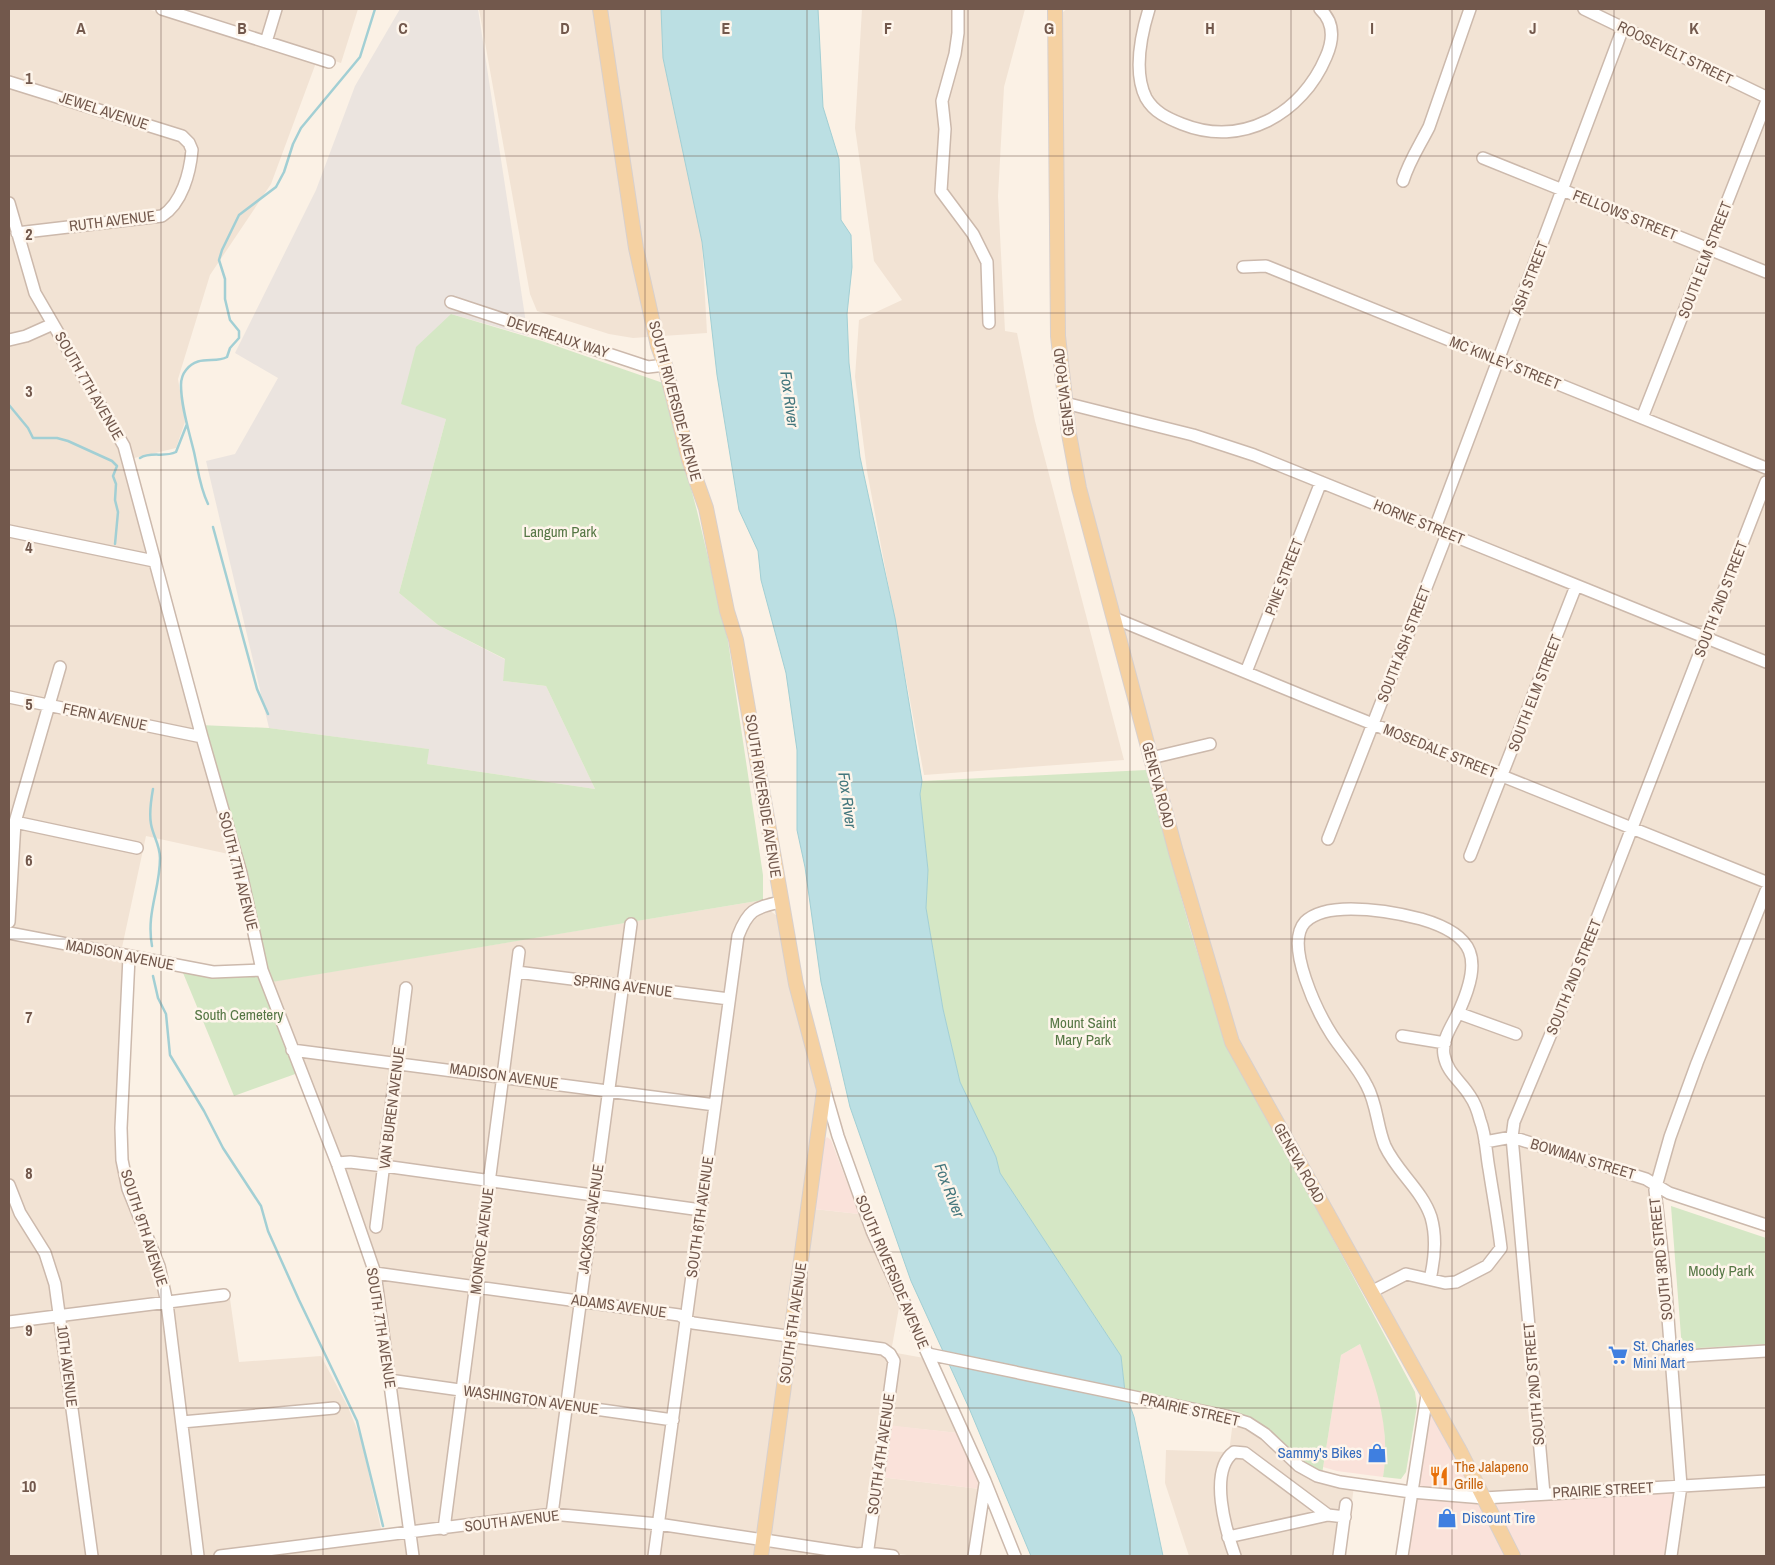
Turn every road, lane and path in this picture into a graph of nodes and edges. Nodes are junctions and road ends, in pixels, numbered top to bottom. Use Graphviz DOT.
graph roads {
  1 [pos="162,9"];
  2 [pos="276,9"];
  3 [pos="600,9"];
  4 [pos="958,9"];
  5 [pos="1149,9"];
  6 [pos="1320,9"];
  7 [pos="1470,9"];
  8 [pos="1584,9"];
  9 [pos="1057,10"];
  10 [pos="192,13"];
  11 [pos="1623,28"];
  12 [pos="266,42"];
  13 [pos="329,62"];
  14 [pos="9,82"];
  15 [pos="1766,97"];
  16 [pos="1766,102"];
  17 [pos="192,150"];
  18 [pos="1483,158"];
  19 [pos="1403,181"];
  20 [pos="1563,190"];
  21 [pos="9,204"];
  22 [pos="18,233"];
  23 [pos="1709,249"];
  24 [pos="1243,267"];
  25 [pos="1766,272"];
  26 [pos="451,302"];
  27 [pos="989,323"];
  28 [pos="53,324"];
  29 [pos="9,340"];
  30 [pos="1499,361"];
  31 [pos="665,365"];
  32 [pos="1065,402"];
  33 [pos="1642,418"];
  34 [pos="1766,468"];
  35 [pos="1321,482"];
  36 [pos="1766,482"];
  37 [pos="1435,528"];
  38 [pos="9,531"];
  39 [pos="1447,534"];
  40 [pos="154,561"];
  41 [pos="1576,586"];
  42 [pos="1114,618"];
  43 [pos="1705,638"];
  44 [pos="1766,662"];
  45 [pos="60,667"];
  46 [pos="1246,672"];
  47 [pos="9,697"];
  48 [pos="49,705"];
  49 [pos="1373,723"];
  50 [pos="202,737"];
  51 [pos="1210,744"];
  52 [pos="1151,758"];
  53 [pos="1503,776"];
  54 [pos="15,822"];
  55 [pos="1632,830"];
  56 [pos="1328,839"];
  57 [pos="137,848"];
  58 [pos="1470,856"];
  59 [pos="1766,882"];
  60 [pos="1766,891"];
  61 [pos="780,902"];
  62 [pos="9,922"];
  63 [pos="631,924"];
  64 [pos="9,933"];
  65 [pos="519,952"];
  66 [pos="129,957"];
  67 [pos="262,970"];
  68 [pos="516,972"];
  69 [pos="623,986"];
  70 [pos="406,988"];
  71 [pos="729,1000"];
  72 [pos="1458,1013"];
  73 [pos="1516,1034"];
  74 [pos="1402,1036"];
  75 [pos="1445,1043"];
  76 [pos="292,1050"];
  77 [pos="398,1062"];
  78 [pos="503,1076"];
  79 [pos="609,1090"];
  80 [pos="824,1090"];
  81 [pos="715,1105"];
  82 [pos="1512,1137"];
  83 [pos="1485,1142"];
  84 [pos="337,1163"];
  85 [pos="384,1166"];
  86 [pos="489,1181"];
  87 [pos="1657,1185"];
  88 [pos="9,1186"];
  89 [pos="594,1196"];
  90 [pos="701,1210"];
  91 [pos="1766,1225"];
  92 [pos="376,1227"];
  93 [pos="375,1273"];
  94 [pos="1430,1279"];
  95 [pos="476,1286"];
  96 [pos="1371,1292"];
  97 [pos="224,1295"];
  98 [pos="580,1300"];
  99 [pos="166,1303"];
  100 [pos="61,1317"];
  101 [pos="686,1318"];
  102 [pos="9,1322"];
  103 [pos="791,1336"];
  104 [pos="1766,1351"];
  105 [pos="890,1354"];
  106 [pos="928,1354"];
  107 [pos="1670,1356"];
  108 [pos="389,1380"];
  109 [pos="463,1391"];
  110 [pos="1427,1395"];
  111 [pos="568,1405"];
  112 [pos="334,1408"];
  113 [pos="673,1420"];
  114 [pos="182,1422"];
  115 [pos="1766,1481"];
  116 [pos="985,1482"];
  117 [pos="1680,1486"];
  118 [pos="1411,1492"];
  119 [pos="1544,1494"];
  120 [pos="1484,1498"];
  121 [pos="1346,1504"];
  122 [pos="552,1514"];
  123 [pos="1328,1515"];
  124 [pos="1344,1517"];
  125 [pos="658,1524"];
  126 [pos="444,1529"];
  127 [pos="410,1534"];
  128 [pos="1228,1537"];
  129 [pos="764,1539"];
  130 [pos="868,1555"];
  131 [pos="92,1556"];
  132 [pos="198,1556"];
  133 [pos="220,1556"];
  134 [pos="412,1556"];
  135 [pos="654,1556"];
  136 [pos="761,1556"];
  137 [pos="893,1556"];
  138 [pos="974,1556"];
  139 [pos="1015,1556"];
  140 [pos="1235,1556"];
  141 [pos="1339,1556"];
  142 [pos="1402,1556"];
  143 [pos="1514,1556"];
  144 [pos="1671,1556"];
  1 -- 10 [label="street"];
  2 -- 12 [label="street"];
  3 -- 31 [label="main road, SOUTH RIVERSIDE AVENUE"];
  4 -- 27 [label="street"];
  5 -- 6 [label="street"];
  7 -- 19 [label="street"];
  8 -- 11 [label="street, ROOSEVELT STREET"];
  9 -- 32 [label="main road, GENEVA ROAD"];
  10 -- 12 [label="street"];
  11 -- 15 [label="street, ROOSEVELT STREET"];
  11 -- 20 [label="street, ASH STREET"];
  12 -- 13 [label="street"];
  14 -- 17 [label="street, JEWEL AVENUE"];
  16 -- 23 [label="street, SOUTH ELM STREET"];
  17 -- 22 [label="street, RUTH AVENUE"];
  18 -- 20 [label="street, FELLOWS STREET"];
  20 -- 23 [label="street, FELLOWS STREET"];
  20 -- 30 [label="street, ASH STREET"];
  21 -- 22 [label="street, SOUTH 7TH AVENUE"];
  22 -- 28 [label="street, SOUTH 7TH AVENUE"];
  23 -- 25 [label="street, FELLOWS STREET"];
  23 -- 33 [label="street, SOUTH ELM STREET"];
  24 -- 30 [label="street, MC KINLEY STREET"];
  26 -- 31 [label="street, DEVEREAUX WAY"];
  28 -- 29 [label="street"];
  28 -- 40 [label="street, SOUTH 7TH AVENUE"];
  30 -- 33 [label="street, MC KINLEY STREET"];
  30 -- 37 [label="street, ASH STREET"];
  31 -- 61 [label="main road, SOUTH RIVERSIDE AVENUE"];
  32 -- 35 [label="street, HORNE STREET"];
  32 -- 42 [label="main road, GENEVA ROAD"];
  33 -- 34 [label="street, MC KINLEY STREET"];
  35 -- 37 [label="street, HORNE STREET"];
  35 -- 46 [label="street, PINE STREET"];
  36 -- 43 [label="street, SOUTH 2ND STREET"];
  37 -- 39 [label="street, HORNE STREET"];
  38 -- 40 [label="street"];
  39 -- 41 [label="street, HORNE STREET"];
  39 -- 49 [label="street, SOUTH ASH STREET"];
  40 -- 50 [label="street, SOUTH 7TH AVENUE"];
  41 -- 43 [label="street, HORNE STREET"];
  41 -- 53 [label="street, SOUTH ELM STREET"];
  42 -- 46 [label="street, MOSEDALE STREET"];
  42 -- 52 [label="main road, GENEVA ROAD"];
  43 -- 44 [label="street, HORNE STREET"];
  43 -- 55 [label="street, SOUTH 2ND STREET"];
  45 -- 48 [label="street"];
  46 -- 49 [label="street, MOSEDALE STREET"];
  47 -- 48 [label="street, FERN AVENUE"];
  48 -- 50 [label="street, FERN AVENUE"];
  48 -- 54 [label="street"];
  49 -- 53 [label="street, MOSEDALE STREET"];
  49 -- 56 [label="street, SOUTH ASH STREET"];
  50 -- 67 [label="street, SOUTH 7TH AVENUE"];
  51 -- 52 [label="street"];
  52 -- 96 [label="main road, GENEVA ROAD"];
  53 -- 55 [label="street, MOSEDALE STREET"];
  53 -- 58 [label="street, SOUTH ELM STREET"];
  54 -- 57 [label="street"];
  54 -- 62 [label="street"];
  55 -- 59 [label="street, MOSEDALE STREET"];
  55 -- 82 [label="street, SOUTH 2ND STREET"];
  60 -- 87 [label="street, SOUTH 3RD STREET"];
  61 -- 71 [label="street, SOUTH 6TH AVENUE"];
  61 -- 80 [label="main road, SOUTH RIVERSIDE AVENUE"];
  63 -- 69 [label="street, JACKSON AVENUE"];
  64 -- 66 [label="street, MADISON AVENUE"];
  65 -- 68 [label="street, MONROE AVENUE"];
  66 -- 67 [label="street, MADISON AVENUE"];
  66 -- 99 [label="street, SOUTH 9TH AVENUE"];
  67 -- 76 [label="street, SOUTH 7TH AVENUE"];
  68 -- 69 [label="street, SPRING AVENUE"];
  68 -- 78 [label="street, MONROE AVENUE"];
  69 -- 71 [label="street, SPRING AVENUE"];
  69 -- 79 [label="street, JACKSON AVENUE"];
  70 -- 77 [label="street, VAN BUREN AVENUE"];
  71 -- 81 [label="street, SOUTH 6TH AVENUE"];
  72 -- 73 [label="street"];
  72 -- 75 [label="street"];
  72 -- 94 [label="street"];
  74 -- 75 [label="street"];
  75 -- 83 [label="street"];
  76 -- 77 [label="street, MADISON AVENUE"];
  76 -- 84 [label="street, SOUTH 7TH AVENUE"];
  77 -- 78 [label="street, MADISON AVENUE"];
  77 -- 85 [label="street, VAN BUREN AVENUE"];
  78 -- 79 [label="street, MADISON AVENUE"];
  78 -- 86 [label="street, MONROE AVENUE"];
  79 -- 81 [label="street, MADISON AVENUE"];
  79 -- 89 [label="street, JACKSON AVENUE"];
  80 -- 103 [label="main road, SOUTH 5TH AVENUE"];
  80 -- 106 [label="street, SOUTH RIVERSIDE AVENUE"];
  81 -- 90 [label="street, SOUTH 6TH AVENUE"];
  82 -- 83 [label="street"];
  82 -- 87 [label="street, BOWMAN STREET"];
  82 -- 119 [label="street, SOUTH 2ND STREET"];
  83 -- 94 [label="street"];
  84 -- 85 [label="street"];
  84 -- 93 [label="street, SOUTH 7TH AVENUE"];
  85 -- 86 [label="street"];
  85 -- 92 [label="street, VAN BUREN AVENUE"];
  86 -- 89 [label="street"];
  86 -- 95 [label="street, MONROE AVENUE"];
  87 -- 91 [label="street, BOWMAN STREET"];
  87 -- 107 [label="street, SOUTH 3RD STREET"];
  88 -- 100 [label="street, 10TH AVENUE"];
  89 -- 90 [label="street"];
  89 -- 98 [label="street, JACKSON AVENUE"];
  90 -- 101 [label="street, SOUTH 6TH AVENUE"];
  93 -- 95 [label="street, ADAMS AVENUE"];
  93 -- 108 [label="street, SOUTH 7TH AVENUE"];
  94 -- 96 [label="street"];
  95 -- 98 [label="street, ADAMS AVENUE"];
  95 -- 109 [label="street, MONROE AVENUE"];
  96 -- 110 [label="main road, GENEVA ROAD"];
  97 -- 99 [label="street"];
  98 -- 101 [label="street, ADAMS AVENUE"];
  98 -- 111 [label="street, JACKSON AVENUE"];
  99 -- 100 [label="street"];
  99 -- 114 [label="street, SOUTH 9TH AVENUE"];
  100 -- 102 [label="street"];
  100 -- 131 [label="street, 10TH AVENUE"];
  101 -- 103 [label="street, ADAMS AVENUE"];
  101 -- 113 [label="street, SOUTH 6TH AVENUE"];
  103 -- 105 [label="street, ADAMS AVENUE"];
  103 -- 129 [label="main road, SOUTH 5TH AVENUE"];
  104 -- 107 [label="street"];
  105 -- 130 [label="street, SOUTH 4TH AVENUE"];
  106 -- 116 [label="street, SOUTH RIVERSIDE AVENUE"];
  106 -- 118 [label="street, PRAIRIE STREET"];
  107 -- 117 [label="street, SOUTH 3RD STREET"];
  108 -- 109 [label="street, WASHINGTON AVENUE"];
  108 -- 127 [label="street, SOUTH 7TH AVENUE"];
  109 -- 111 [label="street, WASHINGTON AVENUE"];
  109 -- 126 [label="street, MONROE AVENUE"];
  110 -- 118 [label="street"];
  110 -- 120 [label="main road, GENEVA ROAD"];
  111 -- 113 [label="street, WASHINGTON AVENUE"];
  111 -- 122 [label="street, JACKSON AVENUE"];
  112 -- 114 [label="street"];
  113 -- 125 [label="street, SOUTH 6TH AVENUE"];
  114 -- 132 [label="street, SOUTH 9TH AVENUE"];
  115 -- 117 [label="street, PRAIRIE STREET"];
  116 -- 138 [label="street"];
  116 -- 139 [label="street, SOUTH RIVERSIDE AVENUE"];
  117 -- 119 [label="street, PRAIRIE STREET"];
  117 -- 144 [label="street, SOUTH 3RD STREET"];
  118 -- 120 [label="street, PRAIRIE STREET"];
  118 -- 142 [label="street"];
  119 -- 120 [label="street, PRAIRIE STREET"];
  120 -- 143 [label="main road"];
  121 -- 124 [label="street"];
  122 -- 125 [label="street, SOUTH AVENUE"];
  122 -- 126 [label="street, SOUTH AVENUE"];
  123 -- 124 [label="street"];
  123 -- 128 [label="street"];
  123 -- 128 [label="street"];
  124 -- 141 [label="street"];
  125 -- 129 [label="street, SOUTH AVENUE"];
  125 -- 135 [label="street, SOUTH 6TH AVENUE"];
  126 -- 127 [label="street, SOUTH AVENUE"];
  127 -- 133 [label="street, SOUTH AVENUE"];
  127 -- 134 [label="street, SOUTH 7TH AVENUE"];
  128 -- 140 [label="street"];
  129 -- 130 [label="street, SOUTH AVENUE"];
  129 -- 136 [label="main road, SOUTH 5TH AVENUE"];
  130 -- 137 [label="street, SOUTH AVENUE"];
}
